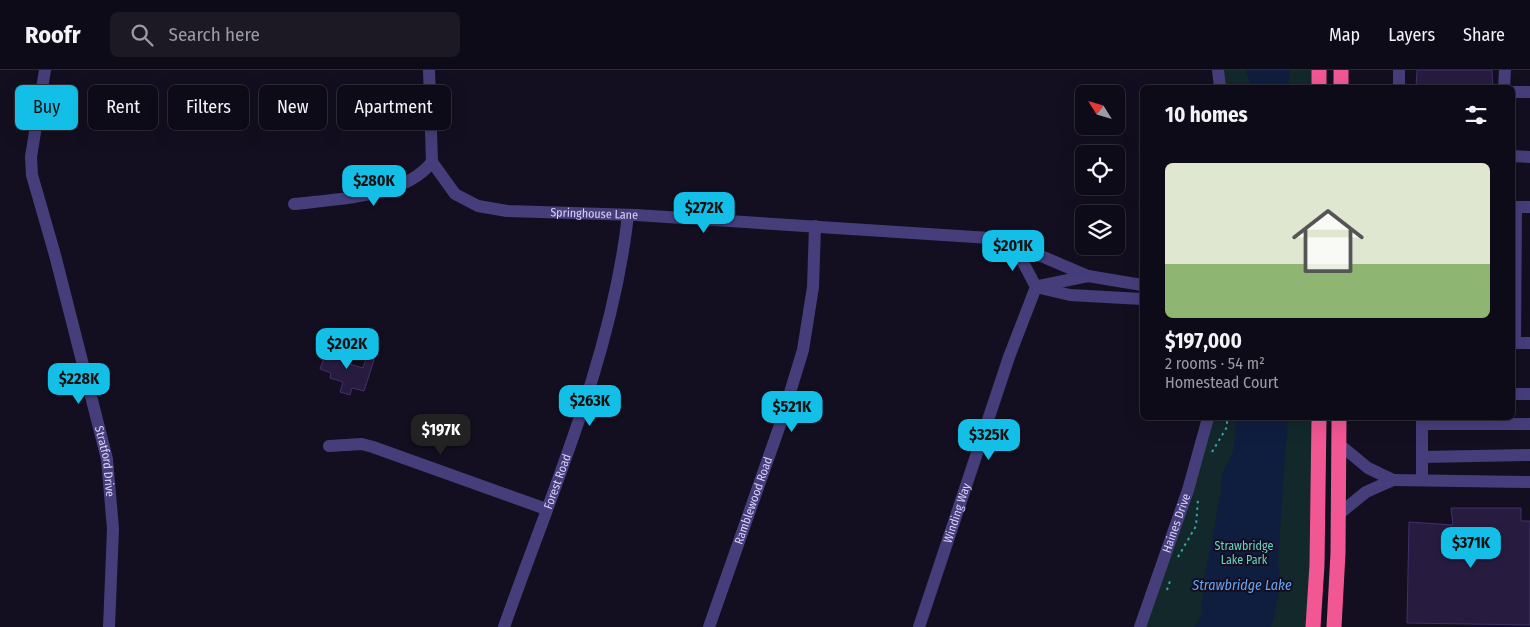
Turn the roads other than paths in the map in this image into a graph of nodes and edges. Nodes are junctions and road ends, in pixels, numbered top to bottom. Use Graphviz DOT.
graph roads {
  1 [pos="45,70"];
  2 [pos="429,70"];
  3 [pos="1218,70"];
  4 [pos="1319,70"];
  5 [pos="1341,70"];
  6 [pos="1399,70"];
  7 [pos="1505,70"];
  8 [pos="1220,85"];
  9 [pos="1319,85"];
  10 [pos="1341,85"];
  11 [pos="1399,85"];
  12 [pos="1504,85"];
  13 [pos="1515,92"];
  14 [pos="1530,92"];
  15 [pos="1515,156"];
  16 [pos="1530,156"];
  17 [pos="432,162"];
  18 [pos="294,204"];
  19 [pos="1515,207"];
  20 [pos="1530,207"];
  21 [pos="628,215"];
  22 [pos="815,226"];
  23 [pos="1014,245"];
  24 [pos="1088,276"];
  25 [pos="1140,285"];
  26 [pos="1036,287"];
  27 [pos="1140,299"];
  28 [pos="1515,343"];
  29 [pos="1530,343"];
  30 [pos="1515,394"];
  31 [pos="1530,394"];
  32 [pos="1207,420"];
  33 [pos="1319,420"];
  34 [pos="1339,420"];
  35 [pos="1422,421"];
  36 [pos="1530,424"];
  37 [pos="1339,444"];
  38 [pos="329,446"];
  39 [pos="1530,456"];
  40 [pos="1422,457"];
  41 [pos="1393,480"];
  42 [pos="1422,480"];
  43 [pos="1530,482"];
  44 [pos="546,509"];
  45 [pos="1339,514"];
  46 [pos="110,627"];
  47 [pos="504,627"];
  48 [pos="709,627"];
  49 [pos="919,627"];
  50 [pos="1140,627"];
  51 [pos="1313,627"];
  52 [pos="1334,627"];
  1 -- 46 [label="street, Stratford Drive"];
  2 -- 17 [label="street"];
  3 -- 8 [label="street"];
  4 -- 9 [label="highway"];
  5 -- 10 [label="highway"];
  6 -- 11 [label="street"];
  7 -- 12 [label="street"];
  13 -- 14 [label="street"];
  15 -- 16 [label="street"];
  17 -- 18 [label="street"];
  17 -- 21 [label="street, Springhouse Lane"];
  19 -- 20 [label="street"];
  21 -- 22 [label="street, Springhouse Lane"];
  21 -- 44 [label="street, Forest Road"];
  22 -- 23 [label="street, Springhouse Lane"];
  22 -- 48 [label="street, Ramblewood Road"];
  23 -- 24 [label="street, Springhouse Lane"];
  23 -- 26 [label="street"];
  24 -- 25 [label="street, Springhouse Lane"];
  24 -- 26 [label="street, Springhouse Lane"];
  26 -- 27 [label="street"];
  26 -- 49 [label="street, Winding Way"];
  28 -- 29 [label="street"];
  30 -- 31 [label="street"];
  32 -- 50 [label="street, Haines Drive"];
  33 -- 51 [label="highway"];
  34 -- 37 [label="highway"];
  35 -- 36 [label="street"];
  35 -- 40 [label="street"];
  37 -- 41 [label="street"];
  37 -- 45 [label="highway"];
  38 -- 44 [label="street"];
  39 -- 40 [label="street"];
  40 -- 42 [label="street"];
  41 -- 42 [label="street"];
  41 -- 45 [label="street"];
  42 -- 43 [label="street"];
  44 -- 47 [label="street, Forest Road"];
  45 -- 52 [label="highway"];
}
